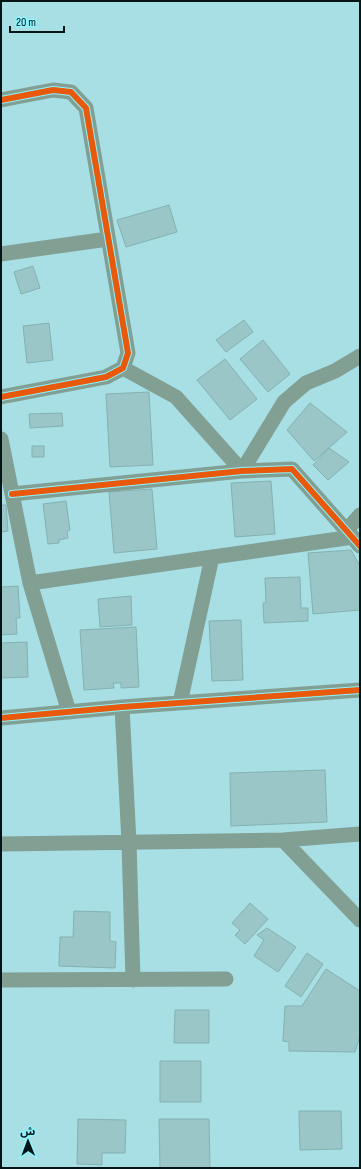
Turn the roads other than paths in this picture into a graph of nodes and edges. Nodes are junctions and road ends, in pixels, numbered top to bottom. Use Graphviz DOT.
graph roads {
  1 [pos="1,100"];
  2 [pos="108,239"];
  3 [pos="1,254"];
  4 [pos="360,356"];
  5 [pos="123,368"];
  6 [pos="1,397"];
  7 [pos="1,439"];
  8 [pos="242,471"];
  9 [pos="12,494"];
  10 [pos="360,515"];
  11 [pos="353,538"];
  12 [pos="212,557"];
  13 [pos="30,583"];
  14 [pos="360,690"];
  15 [pos="180,703"];
  16 [pos="122,707"];
  17 [pos="69,712"];
  18 [pos="1,718"];
  19 [pos="360,834"];
  20 [pos="283,840"];
  21 [pos="129,842"];
  22 [pos="1,844"];
  23 [pos="360,920"];
  24 [pos="226,979"];
  25 [pos="1,980"];
  26 [pos="133,980"];
  1 -- 2 [label="street"];
  2 -- 3 [label="street"];
  2 -- 5 [label="street"];
  4 -- 8 [label="street"];
  5 -- 6 [label="street"];
  5 -- 8 [label="street"];
  7 -- 9 [label="street"];
  8 -- 9 [label="street"];
  8 -- 11 [label="street"];
  9 -- 13 [label="street"];
  10 -- 11 [label="street"];
  11 -- 12 [label="street"];
  12 -- 13 [label="street"];
  12 -- 15 [label="street"];
  13 -- 17 [label="street"];
  14 -- 15 [label="street"];
  15 -- 16 [label="street"];
  16 -- 17 [label="street"];
  16 -- 21 [label="street"];
  17 -- 18 [label="street"];
  19 -- 20 [label="street"];
  20 -- 21 [label="street"];
  20 -- 23 [label="street"];
  21 -- 22 [label="street"];
  21 -- 26 [label="street"];
  24 -- 26 [label="street"];
  25 -- 26 [label="street"];
}
